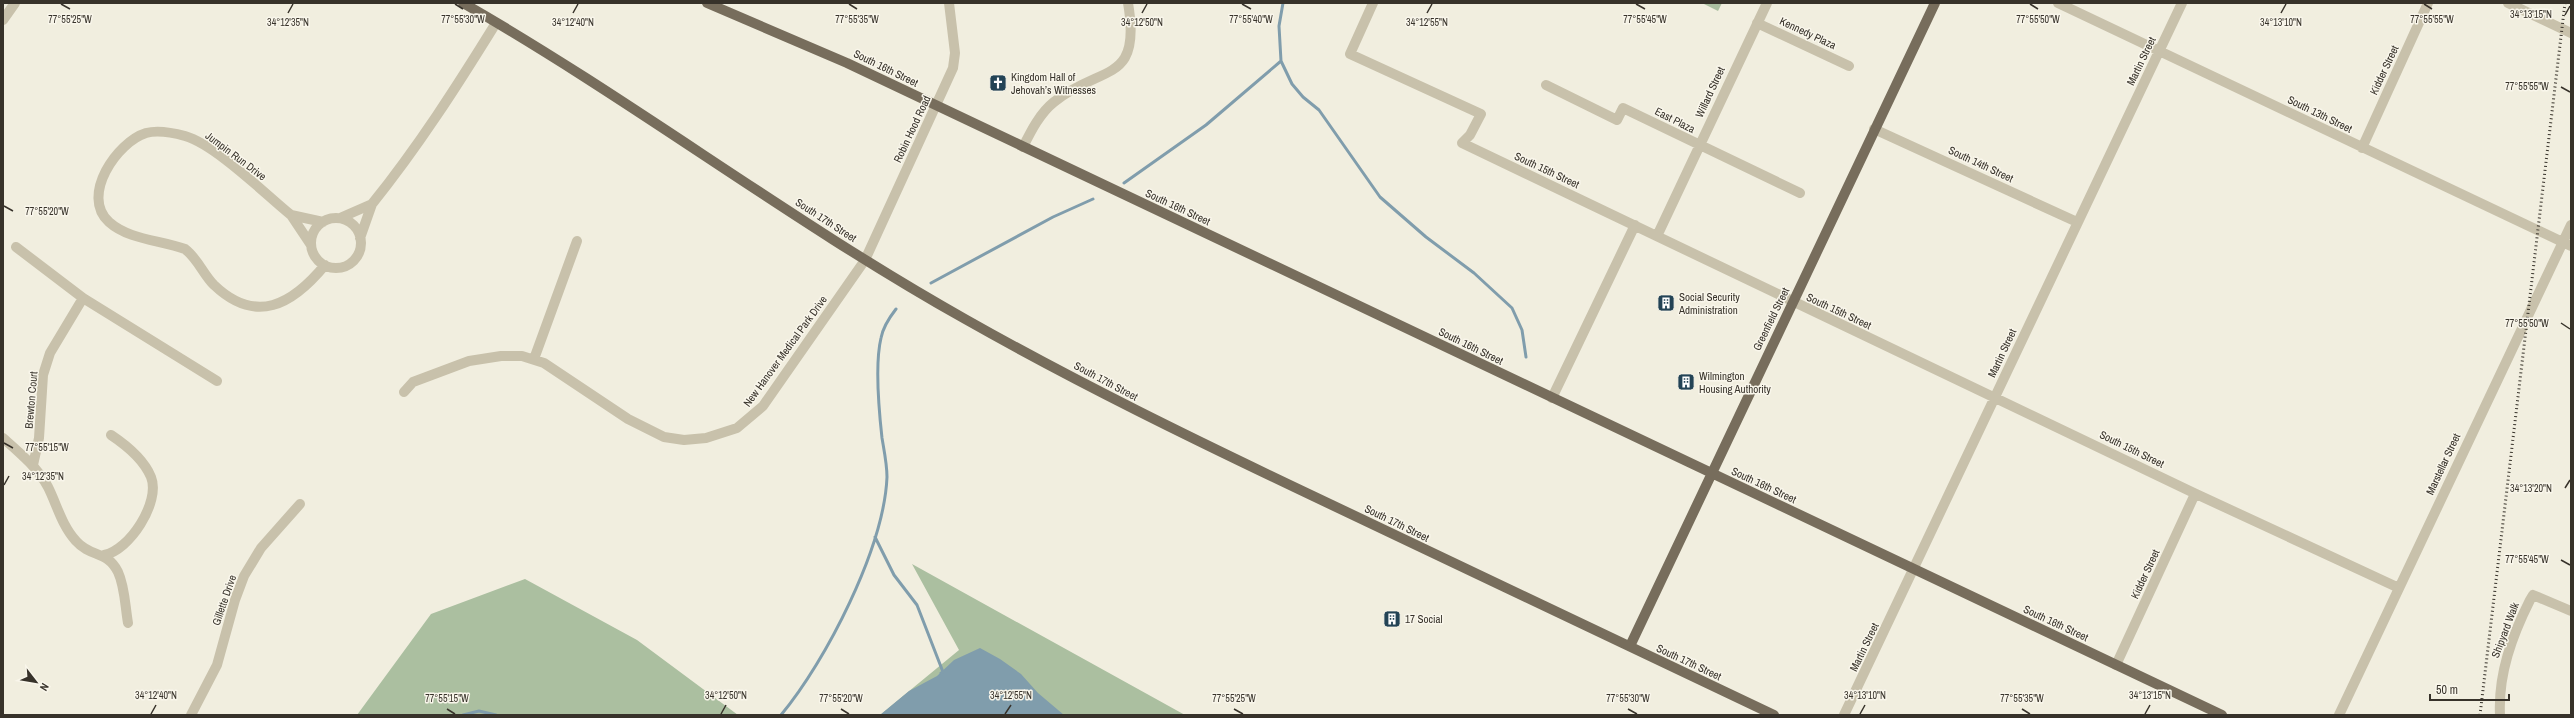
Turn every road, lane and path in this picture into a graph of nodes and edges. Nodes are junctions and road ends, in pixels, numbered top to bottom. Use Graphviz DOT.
graph roads {
  1 [pos="15,3"];
  2 [pos="463,3"];
  3 [pos="707,3"];
  4 [pos="949,3"];
  5 [pos="1128,3"];
  6 [pos="1373,3"];
  7 [pos="1767,3"];
  8 [pos="1935,3"];
  9 [pos="2058,3"];
  10 [pos="2182,3"];
  11 [pos="2428,3"];
  12 [pos="2508,3"];
  13 [pos="3,20"];
  14 [pos="496,23"];
  15 [pos="1757,23"];
  16 [pos="2571,33"];
  17 [pos="2159,51"];
  18 [pos="1849,66"];
  19 [pos="1546,85"];
  20 [pos="936,106"];
  21 [pos="1874,129"];
  22 [pos="1699,145"];
  23 [pos="1023,147"];
  24 [pos="2362,148"];
  25 [pos="1800,193"];
  26 [pos="372,204"];
  27 [pos="291,215"];
  28 [pos="340,218"];
  29 [pos="323,222"];
  30 [pos="2077,222"];
  31 [pos="1635,225"];
  32 [pos="2571,225"];
  33 [pos="1657,236"];
  34 [pos="360,238"];
  35 [pos="577,241"];
  36 [pos="311,245"];
  37 [pos="2567,245"];
  38 [pos="16,247"];
  39 [pos="865,260"];
  40 [pos="325,265"];
  41 [pos="82,298"];
  42 [pos="1793,303"];
  43 [pos="534,359"];
  44 [pos="217,380"];
  45 [pos="404,392"];
  46 [pos="1995,396"];
  47 [pos="1552,398"];
  48 [pos="112,435"];
  49 [pos="3,438"];
  50 [pos="33,465"];
  51 [pos="1711,473"];
  52 [pos="2195,494"];
  53 [pos="300,504"];
  54 [pos="104,555"];
  55 [pos="1914,570"];
  56 [pos="2399,588"];
  57 [pos="2571,611"];
  58 [pos="128,623"];
  59 [pos="1630,646"];
  60 [pos="2116,665"];
  61 [pos="191,715"];
  62 [pos="1774,715"];
  63 [pos="1844,715"];
  64 [pos="2222,715"];
  65 [pos="2339,715"];
  66 [pos="2500,715"];
  1 -- 13 [label="street"];
  2 -- 14 [label="main road, South 17th Street"];
  3 -- 20 [label="main road, South 16th Street"];
  4 -- 20 [label="street, Robin Hood Road"];
  5 -- 23 [label="street"];
  6 -- 31 [label="street, South 15th Street"];
  7 -- 15 [label="street, Willard Street"];
  8 -- 21 [label="main road, Greenfield Street"];
  9 -- 17 [label="street, South 13th Street"];
  10 -- 17 [label="street, Martin Street"];
  11 -- 24 [label="street, Kidder Street"];
  12 -- 16 [label="street"];
  14 -- 26 [label="street, Jumpin Run Drive"];
  14 -- 39 [label="main road, South 17th Street"];
  15 -- 18 [label="street, Kennedy Plaza"];
  15 -- 22 [label="street, Willard Street"];
  17 -- 24 [label="street, South 13th Street"];
  17 -- 30 [label="street, Martin Street"];
  19 -- 22 [label="street, East Plaza"];
  20 -- 23 [label="main road, South 16th Street"];
  20 -- 39 [label="street, Robin Hood Road"];
  21 -- 30 [label="street, South 14th Street"];
  21 -- 42 [label="main road, Greenfield Street"];
  22 -- 25 [label="street, East Plaza"];
  22 -- 33 [label="street, Willard Street"];
  23 -- 47 [label="main road, South 16th Street"];
  24 -- 37 [label="street, South 13th Street"];
  26 -- 28 [label="street, Jumpin Run Drive"];
  26 -- 34 [label="street, Jumpin Run Drive"];
  27 -- 29 [label="street, Jumpin Run Drive"];
  27 -- 36 [label="street, Jumpin Run Drive"];
  27 -- 40 [label="street, Jumpin Run Drive"];
  28 -- 29 [label="street, Jumpin Run Drive"];
  28 -- 34 [label="street"];
  29 -- 36 [label="street"];
  30 -- 46 [label="street, Martin Street"];
  31 -- 33 [label="street, South 15th Street"];
  31 -- 47 [label="street"];
  32 -- 37 [label="street, Marstellar Street"];
  33 -- 42 [label="street, South 15th Street"];
  34 -- 40 [label="street, Jumpin Run Drive"];
  35 -- 43 [label="street"];
  36 -- 40 [label="street, Jumpin Run Drive"];
  37 -- 56 [label="street, Marstellar Street"];
  38 -- 41 [label="street"];
  39 -- 43 [label="street, New Hanover Medical Park Drive"];
  39 -- 59 [label="main road, South 17th Street"];
  41 -- 44 [label="street"];
  41 -- 50 [label="street, Brewton Court"];
  42 -- 46 [label="street, South 15th Street"];
  42 -- 51 [label="main road, Greenfield Street"];
  43 -- 45 [label="street, New Hanover Medical Park Drive"];
  46 -- 52 [label="street, South 15th Street"];
  46 -- 55 [label="street, Martin Street"];
  47 -- 51 [label="main road, South 16th Street"];
  48 -- 54 [label="street"];
  49 -- 50 [label="street"];
  50 -- 54 [label="street"];
  51 -- 55 [label="main road, South 16th Street"];
  51 -- 59 [label="main road, Greenfield Street"];
  52 -- 56 [label="street, South 15th Street"];
  52 -- 60 [label="street, Kidder Street"];
  53 -- 61 [label="street, Gillette Drive"];
  54 -- 58 [label="street"];
  55 -- 60 [label="main road, South 16th Street"];
  55 -- 63 [label="street, Martin Street"];
  56 -- 65 [label="street, Marstellar Street"];
  57 -- 66 [label="street, Shipyard Walk"];
  59 -- 62 [label="main road, South 17th Street"];
  60 -- 64 [label="main road, South 16th Street"];
}
